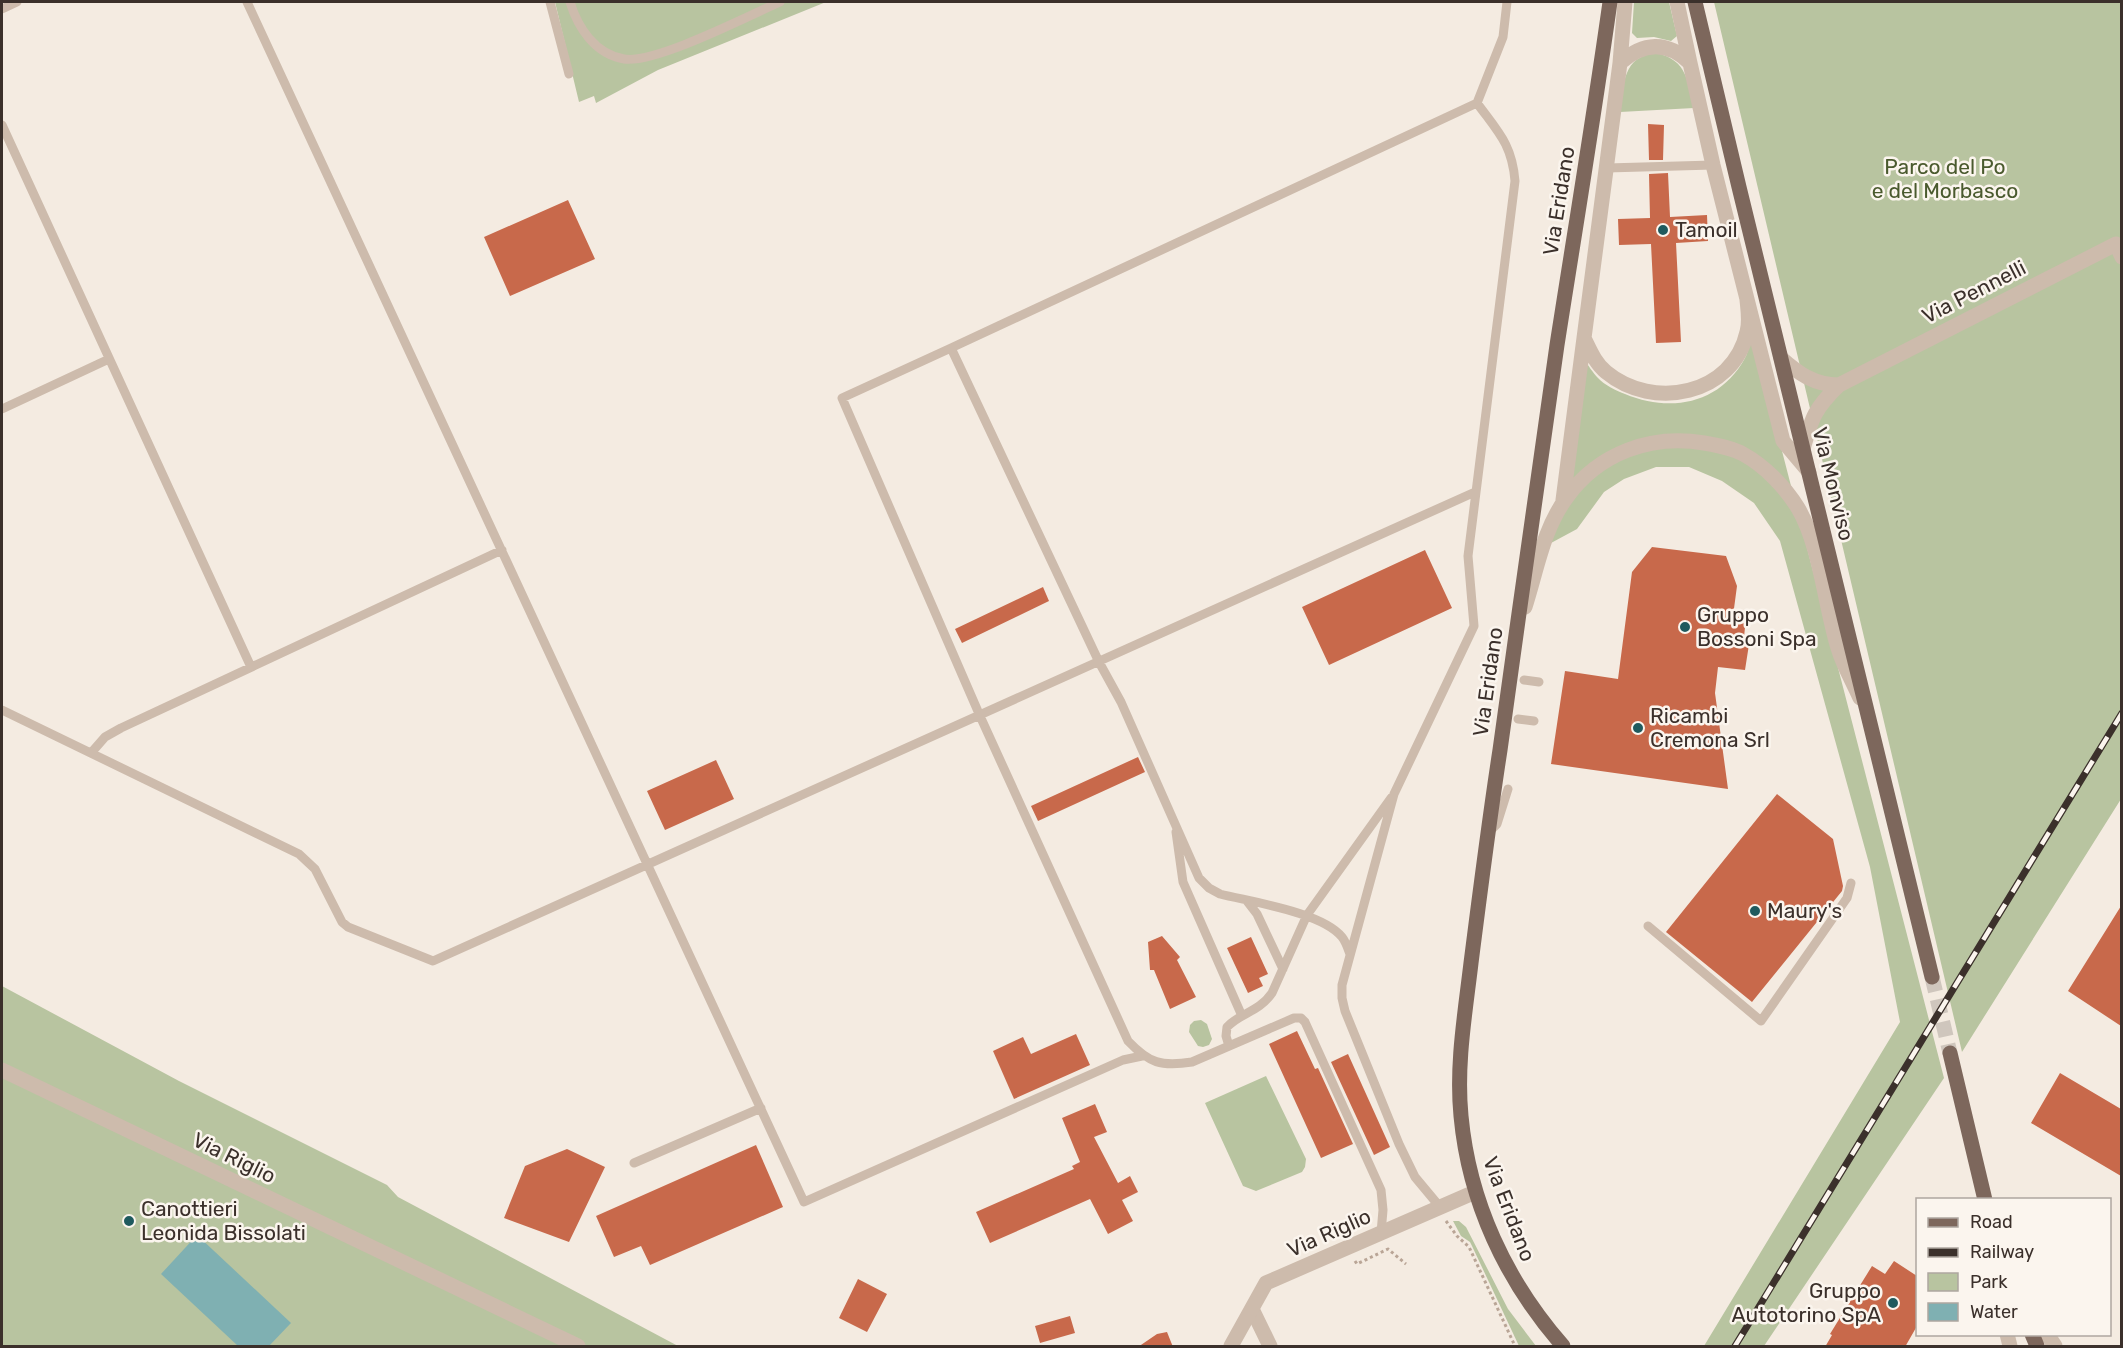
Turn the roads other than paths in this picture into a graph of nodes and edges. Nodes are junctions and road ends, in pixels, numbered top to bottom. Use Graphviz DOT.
graph roads {
  1 [pos="17,2"];
  2 [pos="247,2"];
  3 [pos="550,2"];
  4 [pos="570,2"];
  5 [pos="780,2"];
  6 [pos="1507,2"];
  7 [pos="1610,2"];
  8 [pos="1625,2"];
  9 [pos="1677,2"];
  10 [pos="1695,2"];
  11 [pos="2,9"];
  12 [pos="1620,63"];
  13 [pos="1690,63"];
  14 [pos="569,74"];
  15 [pos="1477,103"];
  16 [pos="2,125"];
  17 [pos="1713,165"];
  18 [pos="1607,168"];
  19 [pos="2121,257"];
  20 [pos="1748,300"];
  21 [pos="1584,338"];
  22 [pos="951,348"];
  23 [pos="1781,358"];
  24 [pos="109,359"];
  25 [pos="1839,385"];
  26 [pos="2,409"];
  27 [pos="1803,449"];
  28 [pos="1809,472"];
  29 [pos="1475,492"];
  30 [pos="1563,503"];
  31 [pos="502,550"];
  32 [pos="1517,630"];
  33 [pos="1099,662"];
  34 [pos="251,667"];
  35 [pos="1524,680"];
  36 [pos="1539,682"];
  37 [pos="2,710"];
  38 [pos="980,717"];
  39 [pos="1868,718"];
  40 [pos="1518,719"];
  41 [pos="1534,721"];
  42 [pos="91,753"];
  43 [pos="1508,789"];
  44 [pos="1394,794"];
  45 [pos="1173,818"];
  46 [pos="1488,834"];
  47 [pos="649,865"];
  48 [pos="1851,883"];
  49 [pos="1247,901"];
  50 [pos="1307,915"];
  51 [pos="1648,926"];
  52 [pos="1350,954"];
  53 [pos="1283,969"];
  54 [pos="1932,977"];
  55 [pos="1242,1016"];
  56 [pos="1229,1046"];
  57 [pos="1950,1053"];
  58 [pos="1142,1056"];
  59 [pos="2,1070"];
  60 [pos="761,1108"];
  61 [pos="1974,1160"];
  62 [pos="634,1163"];
  63 [pos="1475,1192"];
  64 [pos="1978,1198"];
  65 [pos="1984,1198"];
  66 [pos="1440,1207"];
  67 [pos="1381,1233"];
  68 [pos="1252,1309"];
  69 [pos="578,1347"];
  70 [pos="1230,1347"];
  71 [pos="1270,1347"];
  72 [pos="1563,1347"];
  1 -- 11 [label="lane"];
  2 -- 31 [label="lane"];
  3 -- 14 [label="lane"];
  4 -- 5 [label="lane"];
  6 -- 15 [label="lane"];
  7 -- 32 [label="main road, Via Eridano"];
  8 -- 12 [label="street"];
  9 -- 13 [label="street"];
  10 -- 23 [label="main road, Via Monviso"];
  12 -- 13 [label="street"];
  12 -- 18 [label="street"];
  13 -- 17 [label="street"];
  15 -- 22 [label="lane"];
  15 -- 29 [label="lane"];
  16 -- 24 [label="lane"];
  17 -- 18 [label="lane"];
  17 -- 20 [label="street"];
  18 -- 21 [label="street"];
  19 -- 25 [label="street, Via Pennelli"];
  20 -- 21 [label="street"];
  20 -- 28 [label="street"];
  21 -- 30 [label="street"];
  22 -- 33 [label="lane"];
  22 -- 38 [label="lane"];
  23 -- 25 [label="street"];
  23 -- 27 [label="main road, Via Monviso"];
  24 -- 26 [label="lane"];
  24 -- 34 [label="lane"];
  25 -- 27 [label="street, Via Pennelli"];
  27 -- 28 [label="main road, Via Monviso"];
  28 -- 39 [label="main road, Via Monviso"];
  29 -- 33 [label="lane"];
  29 -- 44 [label="lane"];
  30 -- 32 [label="street"];
  30 -- 39 [label="street"];
  31 -- 34 [label="lane"];
  31 -- 47 [label="lane"];
  32 -- 46 [label="main road, Via Eridano"];
  33 -- 38 [label="lane"];
  33 -- 45 [label="lane"];
  34 -- 42 [label="lane"];
  35 -- 36 [label="lane"];
  37 -- 42 [label="lane"];
  38 -- 47 [label="lane"];
  38 -- 58 [label="lane"];
  39 -- 54 [label="main road, Via Monviso"];
  40 -- 41 [label="lane"];
  42 -- 47 [label="lane"];
  43 -- 46 [label="lane"];
  44 -- 50 [label="lane"];
  44 -- 52 [label="lane"];
  45 -- 49 [label="lane"];
  45 -- 55 [label="lane"];
  46 -- 63 [label="main road, Via Eridano"];
  47 -- 60 [label="lane"];
  48 -- 51 [label="lane"];
  49 -- 50 [label="lane"];
  49 -- 53 [label="lane"];
  50 -- 52 [label="lane"];
  50 -- 53 [label="lane"];
  52 -- 66 [label="lane"];
  53 -- 55 [label="lane"];
  55 -- 56 [label="lane"];
  56 -- 58 [label="lane"];
  56 -- 67 [label="lane"];
  57 -- 61 [label="main road"];
  58 -- 60 [label="lane"];
  59 -- 69 [label="street, Via Riglio"];
  60 -- 62 [label="lane"];
  61 -- 64 [label="street"];
  61 -- 65 [label="main road"];
  63 -- 66 [label="street, Via Riglio"];
  63 -- 72 [label="main road, Via Eridano"];
  66 -- 67 [label="street, Via Riglio"];
  67 -- 68 [label="street, Via Riglio"];
  68 -- 70 [label="street, Via Riglio"];
  68 -- 71 [label="street"];
}
